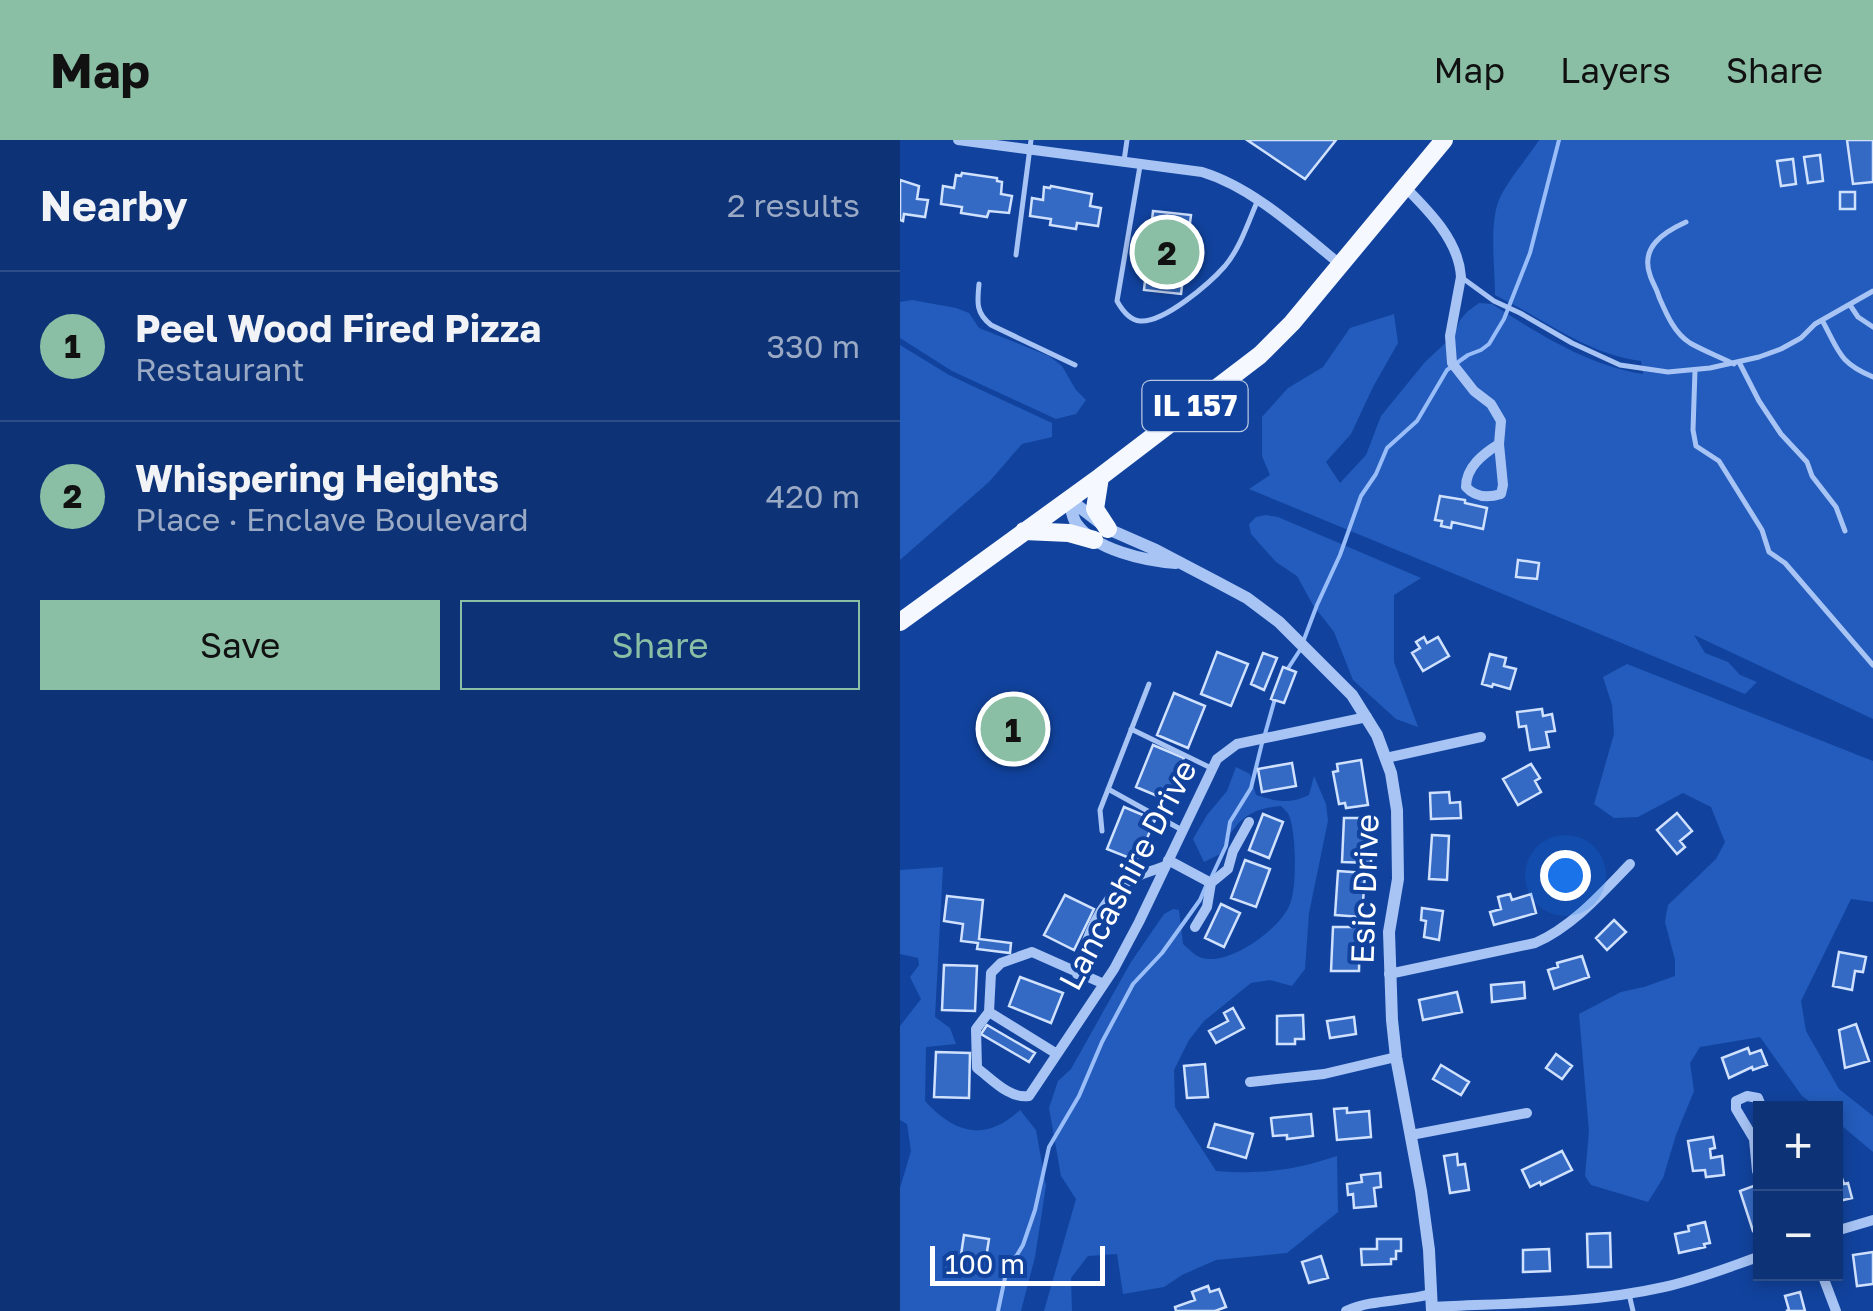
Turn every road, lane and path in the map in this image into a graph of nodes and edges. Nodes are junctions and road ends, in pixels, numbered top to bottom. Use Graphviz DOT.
graph roads {
  1 [pos="958,140"];
  2 [pos="1127,140"];
  3 [pos="1444,140"];
  4 [pos="1030,145"];
  5 [pos="1124,161"];
  6 [pos="1140,164"];
  7 [pos="1406,187"];
  8 [pos="1258,200"];
  9 [pos="1686,222"];
  10 [pos="1016,255"];
  11 [pos="1341,265"];
  12 [pos="1461,277"];
  13 [pos="978,284"];
  14 [pos="1873,291"];
  15 [pos="1850,305"];
  16 [pos="1822,320"];
  17 [pos="1873,327"];
  18 [pos="1736,363"];
  19 [pos="1075,365"];
  20 [pos="1694,370"];
  21 [pos="1873,377"];
  22 [pos="1498,444"];
  23 [pos="1100,477"];
  24 [pos="1069,499"];
  25 [pos="1024,531"];
  26 [pos="1846,531"];
  27 [pos="1101,534"];
  28 [pos="900,622"];
  29 [pos="1873,665"];
  30 [pos="1149,684"];
  31 [pos="1367,717"];
  32 [pos="1131,729"];
  33 [pos="1481,737"];
  34 [pos="1386,758"];
  35 [pos="1211,768"];
  36 [pos="1108,789"];
  37 [pos="1249,822"];
  38 [pos="1182,830"];
  39 [pos="1102,831"];
  40 [pos="1167,863"];
  41 [pos="1630,864"];
  42 [pos="1211,883"];
  43 [pos="1195,927"];
  44 [pos="1076,974"];
  45 [pos="1390,974"];
  46 [pos="1104,984"];
  47 [pos="989,1012"];
  48 [pos="1057,1054"];
  49 [pos="1396,1057"];
  50 [pos="1250,1082"];
  51 [pos="1759,1101"];
  52 [pos="1528,1113"];
  53 [pos="1411,1135"];
  54 [pos="1753,1137"];
  55 [pos="1873,1220"];
  56 [pos="1843,1228"];
  57 [pos="1753,1258"];
  58 [pos="1825,1281"];
  59 [pos="1629,1294"];
  60 [pos="1394,1302"];
  61 [pos="1432,1304"];
  62 [pos="1346,1311"];
  63 [pos="1409,1311"];
  64 [pos="1633,1311"];
  65 [pos="1836,1311"];
  1 -- 4 [label="street"];
  2 -- 5 [label="lane"];
  3 -- 7 [label="main road, IL 157"];
  4 -- 5 [label="street"];
  4 -- 10 [label="lane"];
  5 -- 6 [label="street"];
  6 -- 8 [label="street"];
  6 -- 8 [label="lane"];
  7 -- 11 [label="main road, IL 157"];
  7 -- 12 [label="street"];
  8 -- 11 [label="street"];
  9 -- 18 [label="lane"];
  11 -- 23 [label="main road, IL 157"];
  12 -- 20 [label="lane"];
  12 -- 22 [label="street"];
  13 -- 19 [label="lane"];
  14 -- 15 [label="lane"];
  15 -- 16 [label="lane"];
  15 -- 17 [label="lane"];
  16 -- 18 [label="lane"];
  16 -- 21 [label="lane"];
  18 -- 20 [label="lane"];
  18 -- 26 [label="lane"];
  20 -- 29 [label="lane"];
  22 -- 22 [label="street"];
  23 -- 24 [label="main road, IL 157"];
  23 -- 27 [label="main road"];
  24 -- 25 [label="main road, IL 157"];
  24 -- 27 [label="street, Esic Drive"];
  25 -- 27 [label="main road"];
  25 -- 28 [label="main road, IL 157"];
  27 -- 31 [label="street, Esic Drive"];
  30 -- 32 [label="lane"];
  31 -- 34 [label="street, Esic Drive"];
  31 -- 35 [label="street, Lancashire Drive"];
  32 -- 35 [label="lane"];
  32 -- 36 [label="lane"];
  33 -- 34 [label="street"];
  34 -- 45 [label="street, Esic Drive"];
  35 -- 38 [label="street, Lancashire Drive"];
  36 -- 38 [label="lane"];
  36 -- 39 [label="lane"];
  37 -- 42 [label="street"];
  38 -- 40 [label="street, Lancashire Drive"];
  40 -- 42 [label="street"];
  40 -- 44 [label="street"];
  40 -- 46 [label="street, Lancashire Drive"];
  41 -- 45 [label="street"];
  42 -- 43 [label="street"];
  44 -- 46 [label="street"];
  44 -- 47 [label="street"];
  45 -- 49 [label="street, Esic Drive"];
  46 -- 48 [label="street, Lancashire Drive"];
  47 -- 48 [label="street"];
  47 -- 48 [label="street, Lancashire Drive"];
  49 -- 50 [label="street"];
  49 -- 53 [label="street, Esic Drive"];
  51 -- 54 [label="street"];
  52 -- 53 [label="street"];
  53 -- 61 [label="street, Esic Drive"];
  55 -- 56 [label="street"];
  57 -- 59 [label="street"];
  58 -- 65 [label="street"];
  59 -- 61 [label="street"];
  59 -- 64 [label="lane"];
  60 -- 61 [label="street"];
  60 -- 62 [label="street"];
  60 -- 63 [label="street"];
}
